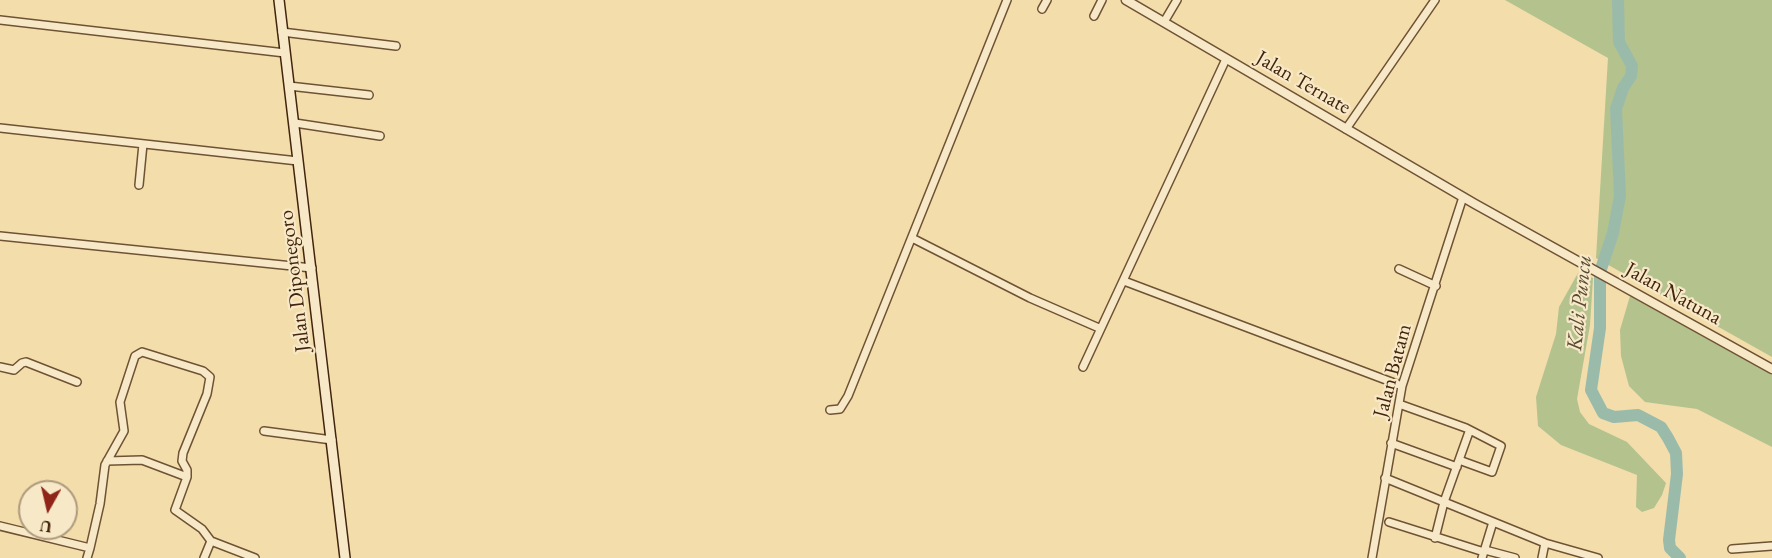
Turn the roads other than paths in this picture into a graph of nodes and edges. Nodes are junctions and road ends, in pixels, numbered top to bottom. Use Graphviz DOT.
graph roads {
  1 [pos="279,0"];
  2 [pos="1007,0"];
  3 [pos="1047,0"];
  4 [pos="1102,0"];
  5 [pos="1126,0"];
  6 [pos="1177,0"];
  7 [pos="1432,1"];
  8 [pos="1137,3"];
  9 [pos="1042,9"];
  10 [pos="1094,16"];
  11 [pos="0,20"];
  12 [pos="1164,22"];
  13 [pos="282,32"];
  14 [pos="396,46"];
  15 [pos="285,53"];
  16 [pos="1227,59"];
  17 [pos="289,86"];
  18 [pos="369,95"];
  19 [pos="295,123"];
  20 [pos="0,128"];
  21 [pos="1346,129"];
  22 [pos="380,136"];
  23 [pos="143,144"];
  24 [pos="298,160"];
  25 [pos="139,185"];
  26 [pos="1462,197"];
  27 [pos="0,236"];
  28 [pos="912,238"];
  29 [pos="312,268"];
  30 [pos="1399,268"];
  31 [pos="1124,281"];
  32 [pos="1436,286"];
  33 [pos="1100,328"];
  34 [pos="0,366"];
  35 [pos="1083,367"];
  36 [pos="1772,369"];
  37 [pos="77,382"];
  38 [pos="1402,386"];
  39 [pos="1399,404"];
  40 [pos="830,410"];
  41 [pos="264,431"];
  42 [pos="1469,432"];
  43 [pos="332,440"];
  44 [pos="1391,443"];
  45 [pos="107,460"];
  46 [pos="1458,463"];
  47 [pos="187,477"];
  48 [pos="1384,478"];
  49 [pos="1444,502"];
  50 [pos="1389,522"];
  51 [pos="1493,522"];
  52 [pos="0,526"];
  53 [pos="1435,538"];
  54 [pos="211,541"];
  55 [pos="1545,543"];
  56 [pos="1772,546"];
  57 [pos="90,548"];
  58 [pos="1732,549"];
  59 [pos="1484,554"];
  60 [pos="87,558"];
  61 [pos="204,558"];
  62 [pos="255,558"];
  63 [pos="345,558"];
  64 [pos="1372,558"];
  65 [pos="1515,558"];
  66 [pos="1542,558"];
  67 [pos="1596,558"];
  1 -- 13 [label="main road, Jalan Diponegoro"];
  2 -- 28 [label="street"];
  3 -- 9 [label="street"];
  4 -- 10 [label="street"];
  5 -- 8 [label="street, Jalan Ternate"];
  6 -- 12 [label="street"];
  7 -- 21 [label="street"];
  8 -- 12 [label="street, Jalan Ternate"];
  11 -- 15 [label="street"];
  12 -- 16 [label="street, Jalan Ternate"];
  13 -- 14 [label="street"];
  13 -- 15 [label="main road, Jalan Diponegoro"];
  15 -- 17 [label="main road, Jalan Diponegoro"];
  16 -- 21 [label="street, Jalan Ternate"];
  16 -- 31 [label="street"];
  17 -- 18 [label="street"];
  17 -- 19 [label="main road, Jalan Diponegoro"];
  19 -- 22 [label="street"];
  19 -- 24 [label="main road, Jalan Diponegoro"];
  20 -- 23 [label="street"];
  21 -- 26 [label="street, Jalan Ternate"];
  23 -- 24 [label="street"];
  23 -- 25 [label="street"];
  24 -- 29 [label="main road, Jalan Diponegoro"];
  26 -- 32 [label="street, Jalan Batam"];
  26 -- 36 [label="street, Jalan Natuna"];
  27 -- 29 [label="street"];
  28 -- 33 [label="street"];
  28 -- 40 [label="street"];
  29 -- 43 [label="main road, Jalan Diponegoro"];
  30 -- 32 [label="street"];
  31 -- 33 [label="street"];
  31 -- 38 [label="street"];
  32 -- 38 [label="street, Jalan Batam"];
  33 -- 35 [label="street"];
  34 -- 37 [label="street"];
  38 -- 39 [label="street, Jalan Batam"];
  39 -- 42 [label="street"];
  39 -- 44 [label="street, Jalan Batam"];
  41 -- 43 [label="street"];
  42 -- 46 [label="street"];
  42 -- 46 [label="street"];
  43 -- 63 [label="main road, Jalan Diponegoro"];
  44 -- 46 [label="street"];
  44 -- 48 [label="street, Jalan Batam"];
  45 -- 47 [label="street"];
  45 -- 47 [label="street"];
  45 -- 57 [label="street"];
  46 -- 49 [label="street"];
  47 -- 54 [label="street"];
  48 -- 49 [label="street"];
  48 -- 64 [label="street, Jalan Batam"];
  49 -- 51 [label="street"];
  49 -- 53 [label="street"];
  50 -- 53 [label="street"];
  51 -- 55 [label="street"];
  51 -- 59 [label="street"];
  52 -- 57 [label="street"];
  53 -- 59 [label="street"];
  54 -- 61 [label="street"];
  54 -- 62 [label="street"];
  55 -- 66 [label="street"];
  55 -- 67 [label="street"];
  56 -- 58 [label="street"];
  57 -- 60 [label="street"];
  59 -- 65 [label="street"];
}
